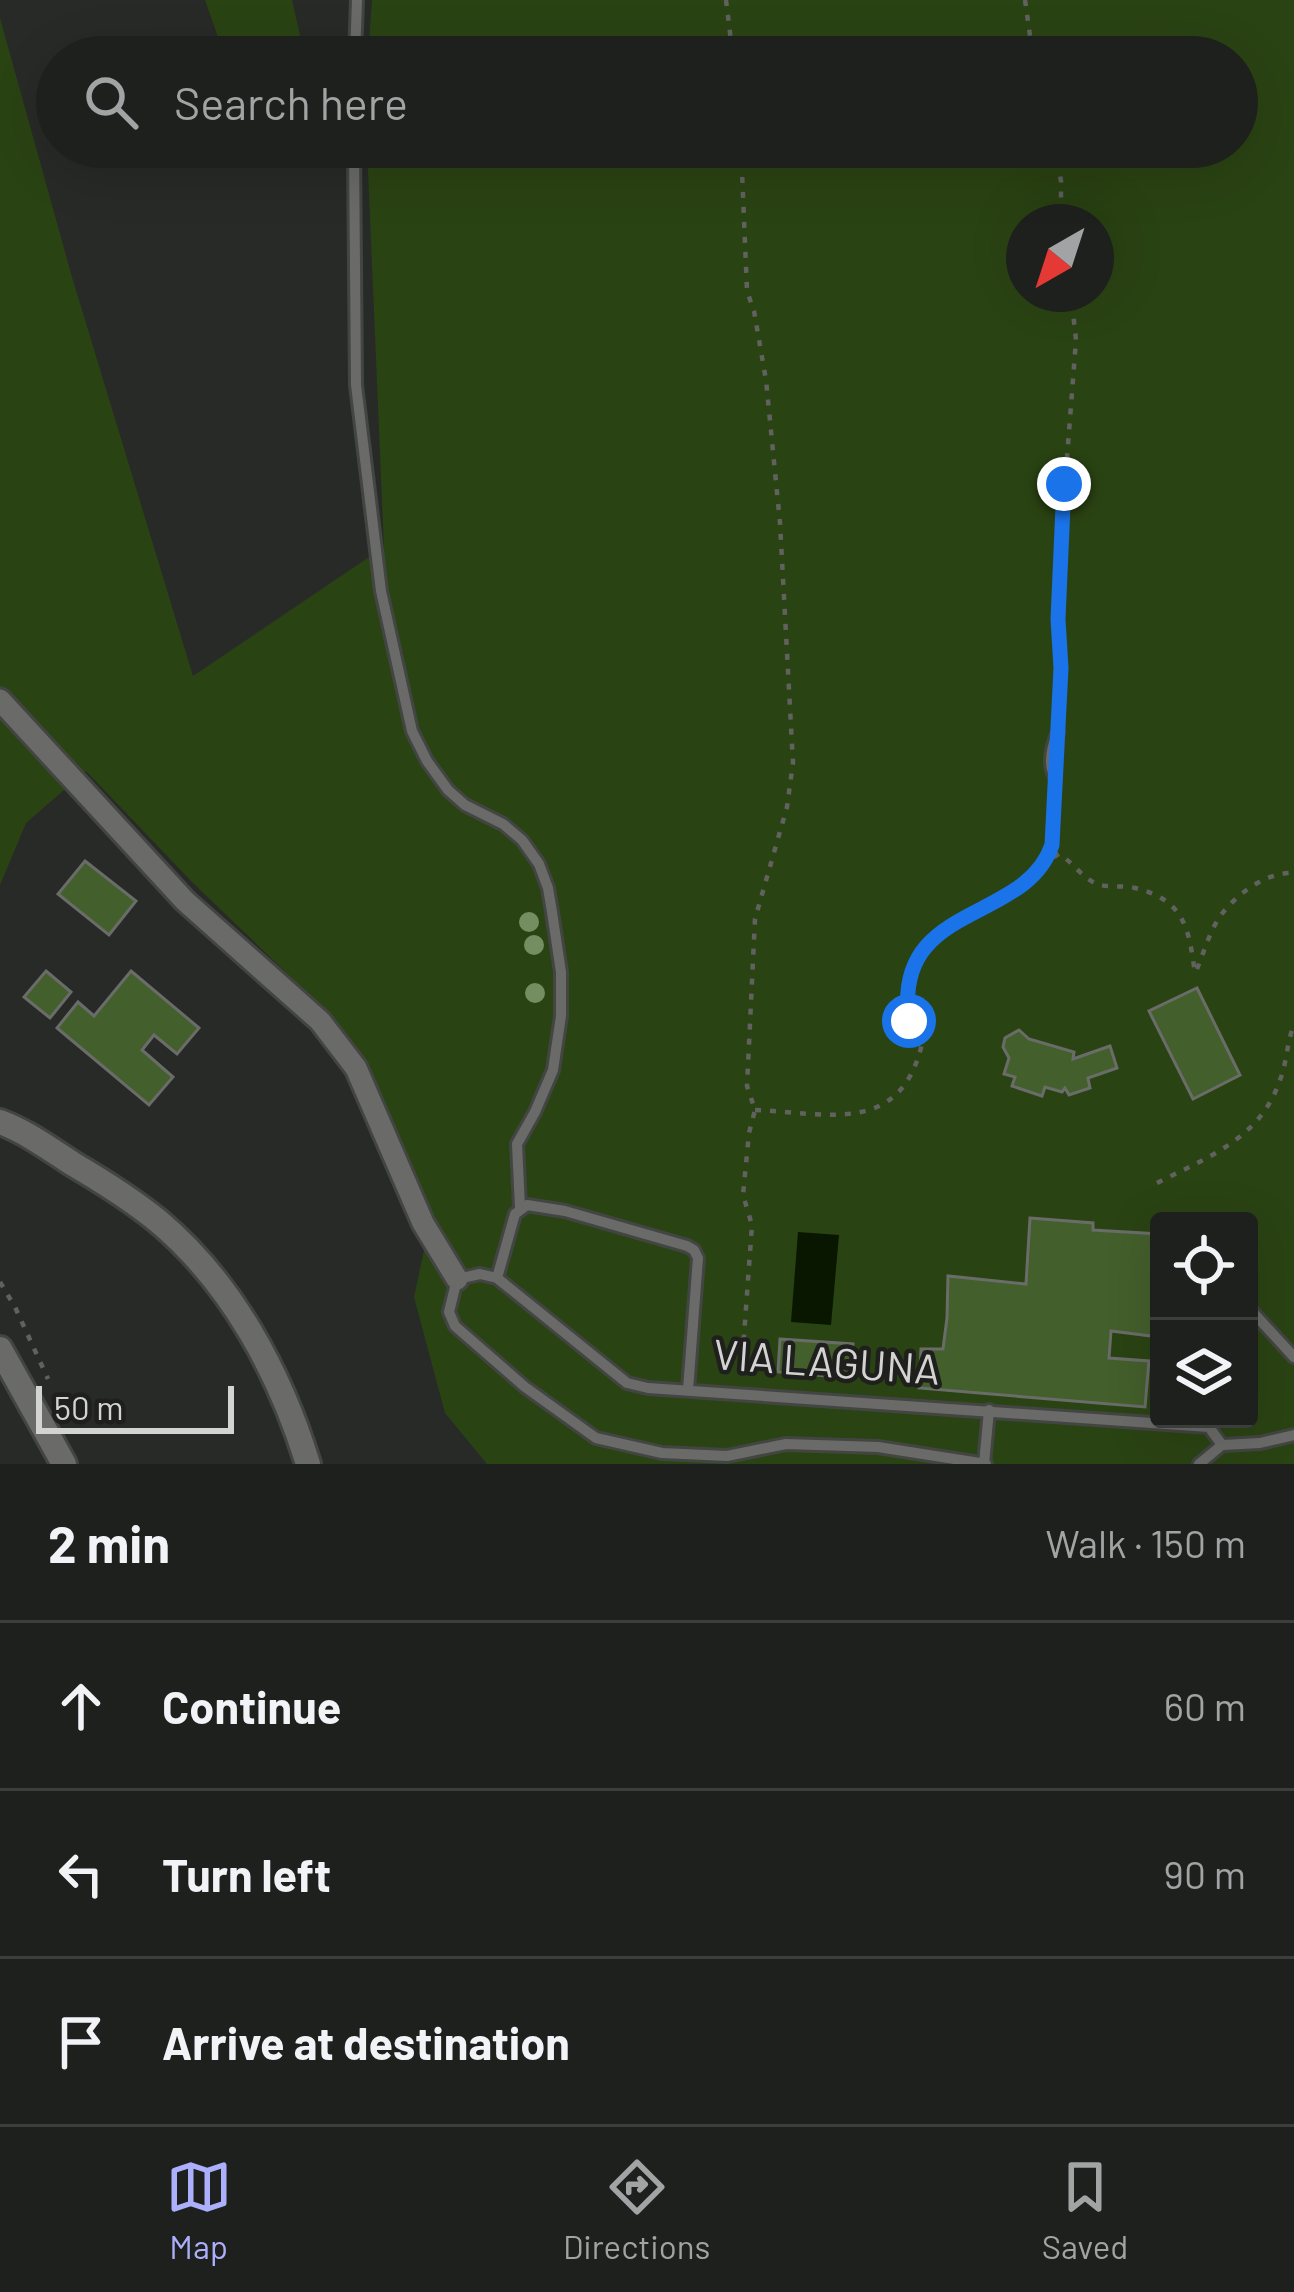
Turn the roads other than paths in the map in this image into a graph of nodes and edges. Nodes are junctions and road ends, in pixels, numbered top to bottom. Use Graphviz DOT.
graph roads {
  1 [pos="357,0"];
  2 [pos="356,36"];
  3 [pos="354,168"];
  4 [pos="0,700"];
  5 [pos="1058,732"];
  6 [pos="1055,777"];
  7 [pos="2,1123"];
  8 [pos="520,1208"];
  9 [pos="496,1278"];
  10 [pos="457,1280"];
  11 [pos="1258,1318"];
  12 [pos="0,1349"];
  13 [pos="1294,1357"];
  14 [pos="688,1390"];
  15 [pos="988,1410"];
  16 [pos="1294,1436"];
  17 [pos="1222,1445"];
  18 [pos="64,1464"];
  19 [pos="308,1464"];
  20 [pos="985,1464"];
  21 [pos="1199,1464"];
  1 -- 2 [label="lane"];
  3 -- 8 [label="lane"];
  4 -- 10 [label="street, VIA LAGUNA"];
  5 -- 6 [label="lane"];
  7 -- 19 [label="street"];
  8 -- 9 [label="lane"];
  8 -- 14 [label="lane"];
  9 -- 10 [label="lane"];
  9 -- 14 [label="lane, VIA LAGUNA"];
  10 -- 20 [label="lane, VIA LAGUNA"];
  11 -- 13 [label="lane"];
  12 -- 18 [label="street"];
  14 -- 15 [label="lane, VIA LAGUNA"];
  15 -- 17 [label="lane, VIA LAGUNA"];
  15 -- 20 [label="lane"];
  16 -- 17 [label="lane, VIA LAGUNA"];
  17 -- 21 [label="lane"];
}
